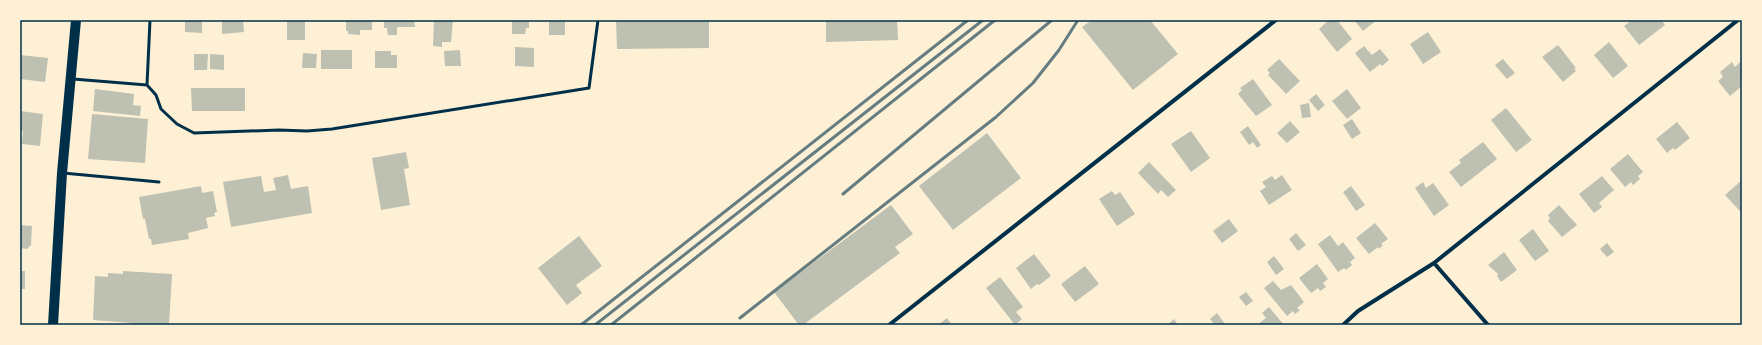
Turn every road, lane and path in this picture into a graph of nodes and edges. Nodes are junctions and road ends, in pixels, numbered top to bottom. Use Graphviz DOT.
graph roads {
  1 [pos="76,20"];
  2 [pos="150,20"];
  3 [pos="598,20"];
  4 [pos="1276,20"];
  5 [pos="1738,20"];
  6 [pos="70,79"];
  7 [pos="147,85"];
  8 [pos="62,173"];
  9 [pos="159,182"];
  10 [pos="1434,263"];
  11 [pos="53,325"];
  12 [pos="889,325"];
  13 [pos="1343,325"];
  14 [pos="1488,325"];
  1 -- 6 [label="main road"];
  2 -- 7 [label="lane"];
  3 -- 7 [label="lane"];
  4 -- 12 [label="street"];
  5 -- 10 [label="street"];
  6 -- 7 [label="lane"];
  6 -- 8 [label="main road"];
  8 -- 9 [label="lane"];
  8 -- 11 [label="main road"];
  10 -- 13 [label="street"];
  10 -- 14 [label="street"];
}
